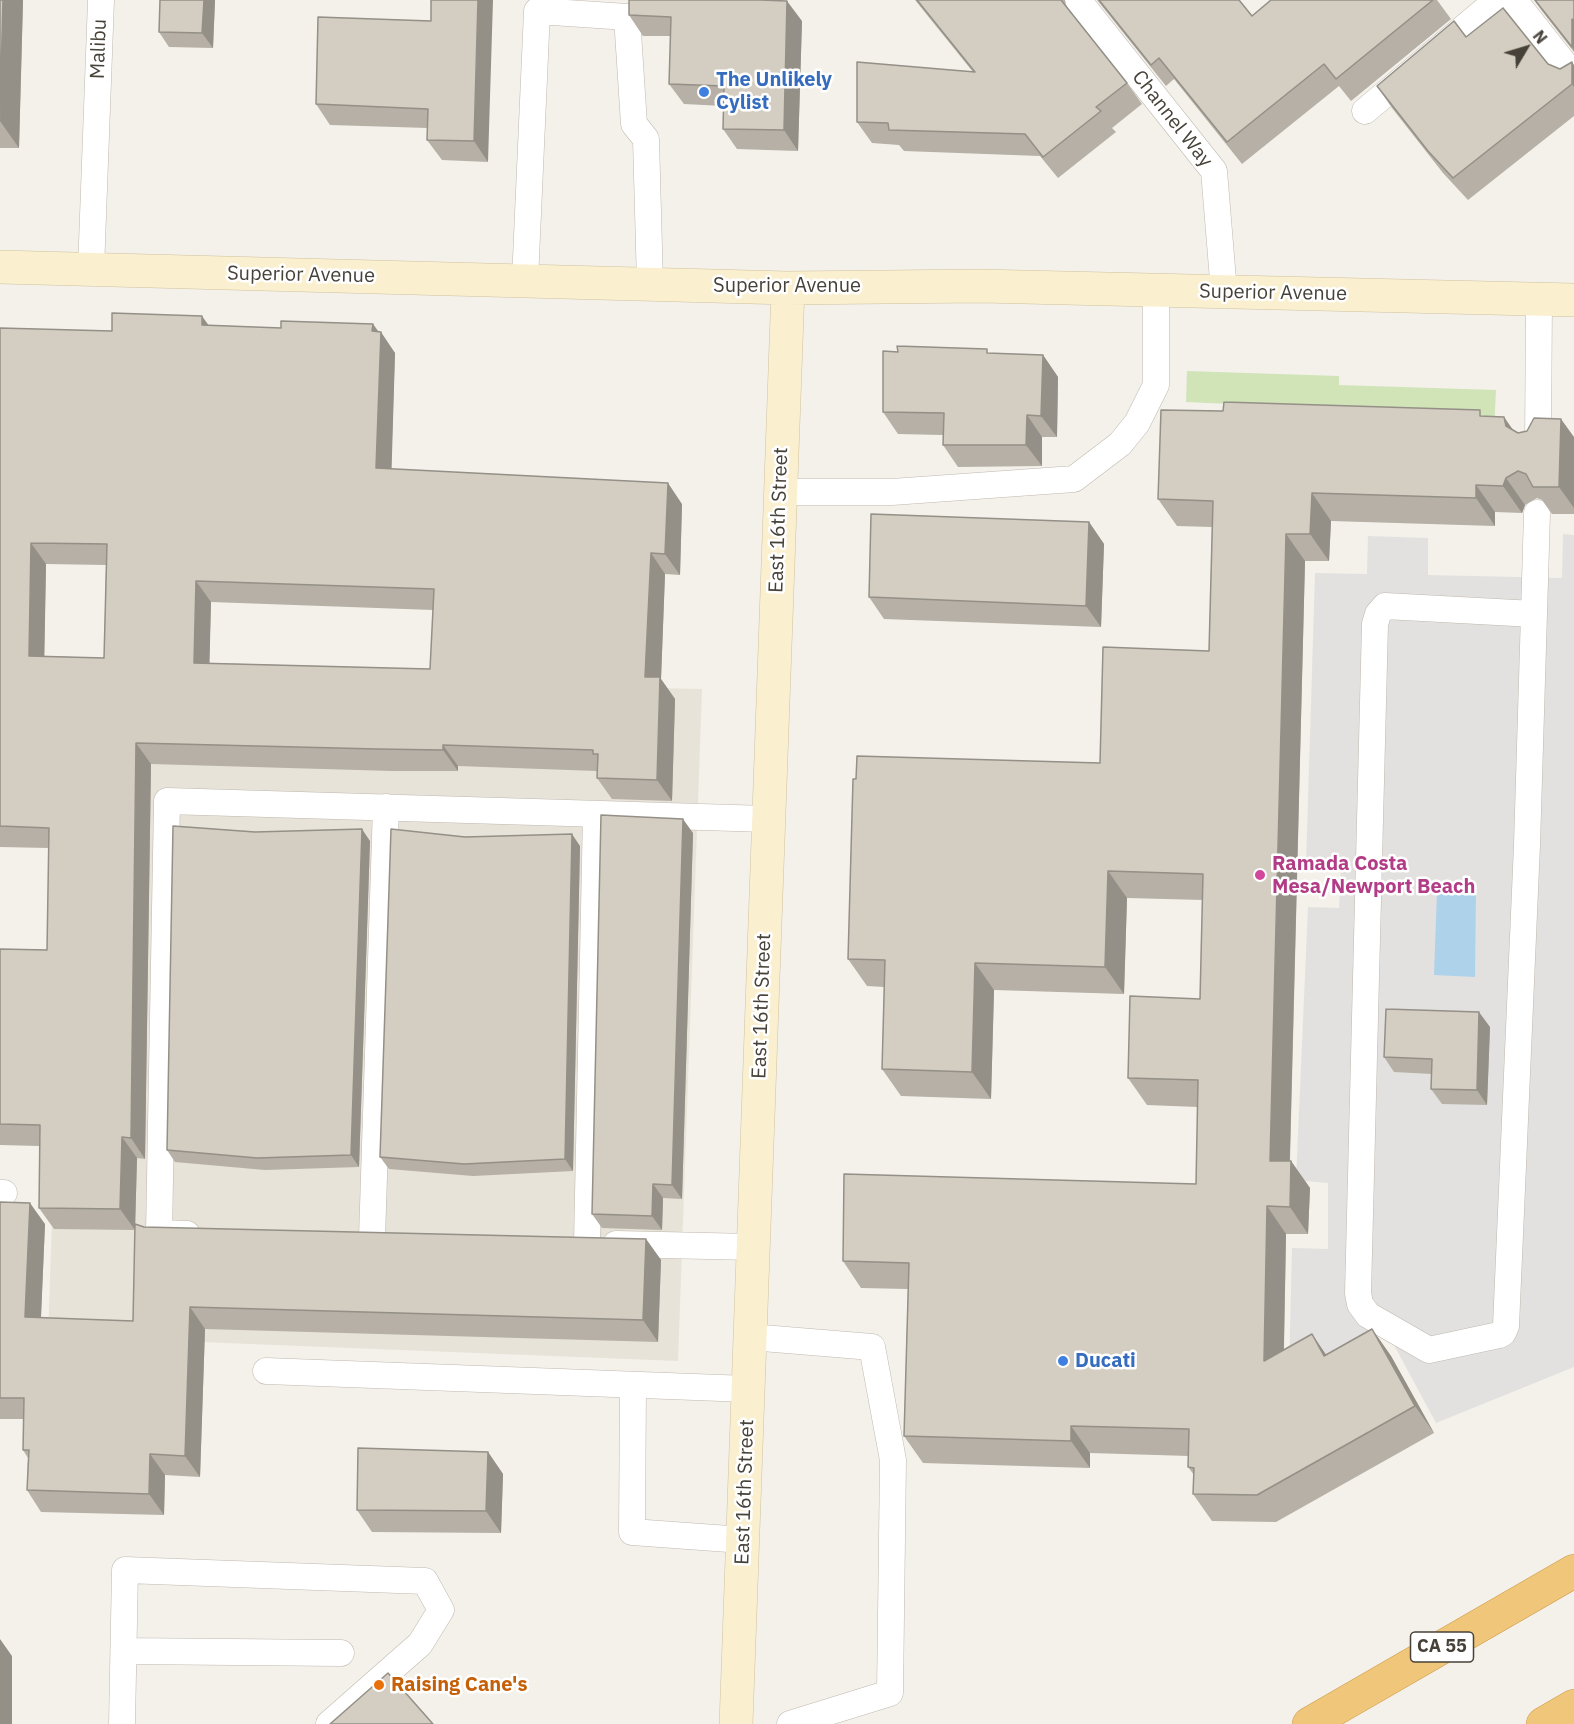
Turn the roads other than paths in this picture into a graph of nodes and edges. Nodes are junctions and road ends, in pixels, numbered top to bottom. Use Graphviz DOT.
graph roads {
  1 [pos="101,0"];
  2 [pos="1078,0"];
  3 [pos="1497,0"];
  4 [pos="1514,0"];
  5 [pos="1574,76"];
  6 [pos="1365,111"];
  7 [pos="0,267"];
  8 [pos="91,270"];
  9 [pos="525,281"];
  10 [pos="650,284"];
  11 [pos="788,288"];
  12 [pos="1156,290"];
  13 [pos="1224,292"];
  14 [pos="1539,299"];
  15 [pos="1574,300"];
  16 [pos="1538,445"];
  17 [pos="781,492"];
  18 [pos="1537,513"];
  19 [pos="1534,614"];
  20 [pos="386,807"];
  21 [pos="596,814"];
  22 [pos="768,819"];
  23 [pos="206,1234"];
  24 [pos="372,1238"];
  25 [pos="753,1247"];
  26 [pos="750,1337"];
  27 [pos="266,1371"];
  28 [pos="633,1386"];
  29 [pos="748,1389"];
  30 [pos="743,1540"];
  31 [pos="1574,1571"];
  32 [pos="124,1651"];
  33 [pos="341,1653"];
  34 [pos="1574,1706"];
  35 [pos="122,1724"];
  36 [pos="329,1724"];
  37 [pos="736,1724"];
  38 [pos="790,1724"];
  39 [pos="1309,1724"];
  40 [pos="1543,1724"];
  1 -- 8 [label="lane, Malibu"];
  2 -- 13 [label="lane, Channel Way"];
  3 -- 6 [label="lane"];
  4 -- 5 [label="lane"];
  7 -- 8 [label="main road, Superior Avenue"];
  8 -- 9 [label="main road, Superior Avenue"];
  9 -- 10 [label="main road, Superior Avenue"];
  9 -- 10 [label="lane"];
  10 -- 11 [label="main road, Superior Avenue"];
  11 -- 12 [label="main road, Superior Avenue"];
  11 -- 17 [label="main road, East 16th Street"];
  12 -- 13 [label="main road, Superior Avenue"];
  12 -- 17 [label="lane"];
  13 -- 14 [label="main road, Superior Avenue"];
  14 -- 15 [label="main road, Superior Avenue"];
  14 -- 16 [label="lane"];
  17 -- 22 [label="main road, East 16th Street"];
  18 -- 19 [label="lane"];
  19 -- 19 [label="lane"];
  20 -- 21 [label="lane"];
  20 -- 23 [label="lane"];
  20 -- 24 [label="lane"];
  21 -- 22 [label="lane"];
  21 -- 25 [label="lane"];
  22 -- 25 [label="main road, East 16th Street"];
  25 -- 26 [label="main road, East 16th Street"];
  26 -- 29 [label="main road, East 16th Street"];
  26 -- 38 [label="lane"];
  27 -- 28 [label="lane"];
  28 -- 29 [label="lane"];
  28 -- 30 [label="lane"];
  29 -- 30 [label="main road, East 16th Street"];
  30 -- 37 [label="main road, East 16th Street"];
  31 -- 39 [label="highway, CA 55"];
  32 -- 33 [label="lane"];
  32 -- 35 [label="lane"];
  32 -- 36 [label="lane"];
  34 -- 40 [label="highway"];
}
